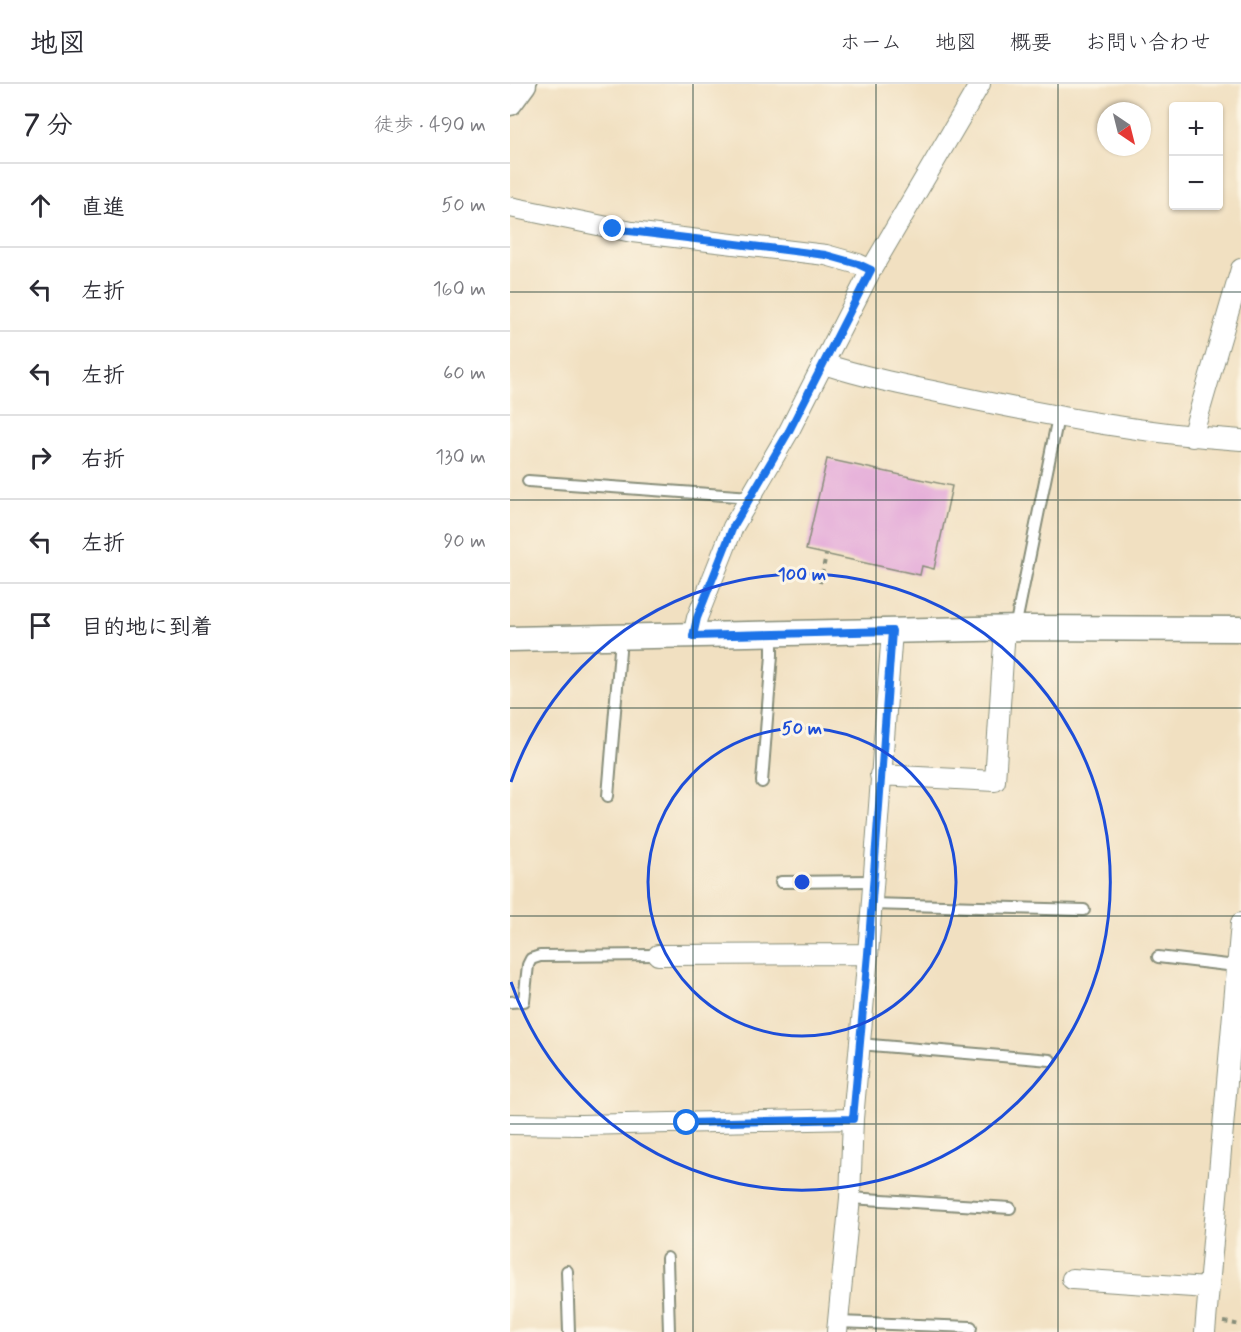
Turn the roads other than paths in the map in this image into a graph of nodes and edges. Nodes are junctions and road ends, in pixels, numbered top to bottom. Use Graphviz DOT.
graph roads {
  1 [pos="524,84"];
  2 [pos="980,84"];
  3 [pos="510,103"];
  4 [pos="510,207"];
  5 [pos="1241,269"];
  6 [pos="871,270"];
  7 [pos="824,364"];
  8 [pos="1058,417"];
  9 [pos="1192,437"];
  10 [pos="1241,440"];
  11 [pos="528,481"];
  12 [pos="750,497"];
  13 [pos="1010,628"];
  14 [pos="1241,629"];
  15 [pos="892,631"];
  16 [pos="772,634"];
  17 [pos="693,636"];
  18 [pos="621,638"];
  19 [pos="510,639"];
  20 [pos="880,775"];
  21 [pos="762,782"];
  22 [pos="608,796"];
  23 [pos="873,881"];
  24 [pos="781,882"];
  25 [pos="871,904"];
  26 [pos="1084,910"];
  27 [pos="1241,923"];
  28 [pos="1239,953"];
  29 [pos="868,954"];
  30 [pos="658,955"];
  31 [pos="1158,957"];
  32 [pos="510,1002"];
  33 [pos="1236,1041"];
  34 [pos="859,1044"];
  35 [pos="1050,1060"];
  36 [pos="853,1119"];
  37 [pos="510,1124"];
  38 [pos="850,1198"];
  39 [pos="1010,1208"];
  40 [pos="667,1258"];
  41 [pos="567,1271"];
  42 [pos="1072,1279"];
  43 [pos="1208,1288"];
  44 [pos="838,1327"];
  45 [pos="569,1332"];
  46 [pos="669,1332"];
  47 [pos="970,1332"];
  48 [pos="1205,1332"];
  1 -- 3 [label="street"];
  2 -- 6 [label="street"];
  4 -- 6 [label="street"];
  5 -- 9 [label="street"];
  6 -- 7 [label="street"];
  7 -- 8 [label="street"];
  7 -- 12 [label="street"];
  8 -- 9 [label="street"];
  8 -- 13 [label="lane"];
  9 -- 10 [label="street"];
  11 -- 12 [label="lane"];
  12 -- 17 [label="street"];
  13 -- 14 [label="street"];
  13 -- 15 [label="street"];
  13 -- 20 [label="street"];
  15 -- 16 [label="street"];
  15 -- 20 [label="street"];
  16 -- 17 [label="street"];
  16 -- 21 [label="lane"];
  17 -- 18 [label="street"];
  18 -- 19 [label="street"];
  18 -- 22 [label="lane"];
  20 -- 23 [label="street"];
  23 -- 24 [label="lane"];
  23 -- 25 [label="street"];
  25 -- 26 [label="lane"];
  25 -- 29 [label="street"];
  27 -- 28 [label="street"];
  28 -- 31 [label="lane"];
  28 -- 33 [label="street"];
  29 -- 30 [label="street"];
  29 -- 34 [label="street"];
  30 -- 32 [label="lane"];
  33 -- 43 [label="street"];
  34 -- 35 [label="lane"];
  34 -- 36 [label="street"];
  36 -- 37 [label="street"];
  36 -- 38 [label="street"];
  38 -- 39 [label="lane"];
  38 -- 44 [label="street"];
  40 -- 46 [label="lane"];
  41 -- 45 [label="lane"];
  42 -- 43 [label="street"];
  43 -- 48 [label="street"];
  44 -- 47 [label="lane"];
}
